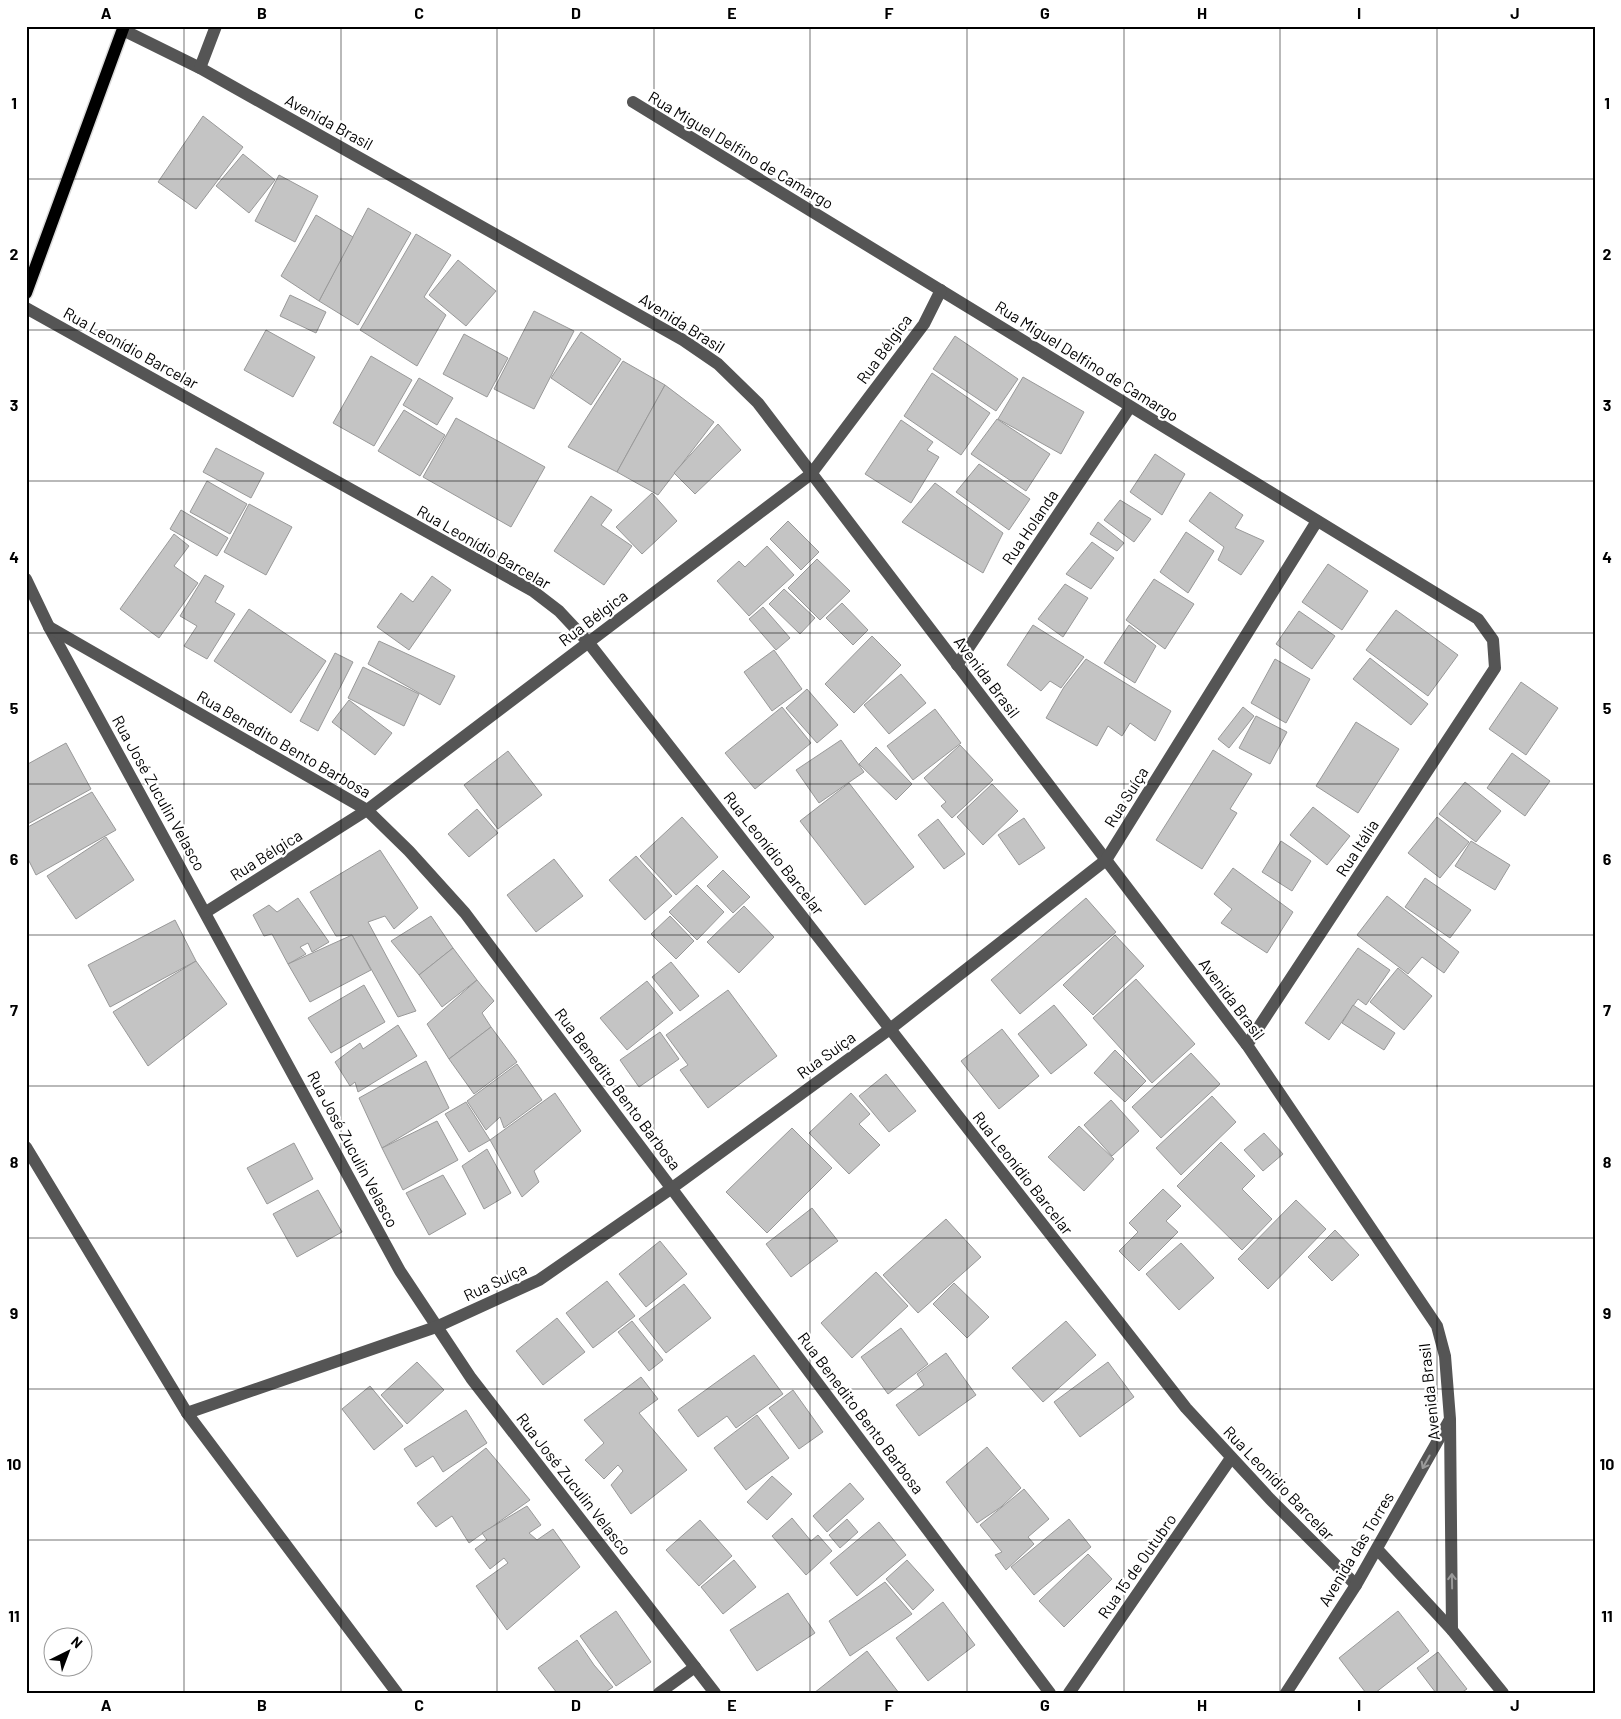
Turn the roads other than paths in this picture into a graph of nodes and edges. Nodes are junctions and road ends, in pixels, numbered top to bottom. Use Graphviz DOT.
graph roads {
  1 [pos="216,26"];
  2 [pos="124,28"];
  3 [pos="200,68"];
  4 [pos="632,102"];
  5 [pos="941,290"];
  6 [pos="26,293"];
  7 [pos="26,308"];
  8 [pos="1130,407"];
  9 [pos="811,474"];
  10 [pos="1317,521"];
  11 [pos="26,579"];
  12 [pos="49,627"];
  13 [pos="588,642"];
  14 [pos="958,665"];
  15 [pos="1495,668"];
  16 [pos="367,810"];
  17 [pos="1106,860"];
  18 [pos="206,912"];
  19 [pos="890,1029"];
  20 [pos="1246,1045"];
  21 [pos="26,1147"];
  22 [pos="672,1188"];
  23 [pos="436,1327"];
  24 [pos="187,1413"];
  25 [pos="1450,1420"];
  26 [pos="1231,1458"];
  27 [pos="1377,1549"];
  28 [pos="1356,1585"];
  29 [pos="1452,1630"];
  30 [pos="696,1667"];
  31 [pos="397,1693"];
  32 [pos="659,1693"];
  33 [pos="715,1693"];
  34 [pos="1050,1693"];
  35 [pos="1070,1693"];
  36 [pos="1286,1693"];
  37 [pos="1503,1693"];
  1 -- 3 [label="street"];
  2 -- 3 [label="street, Avenida Brasil"];
  2 -- 6 [label="main road"];
  3 -- 9 [label="street, Avenida Brasil"];
  4 -- 5 [label="street, Rua Miguel Delfino de Camargo"];
  5 -- 8 [label="street, Rua Miguel Delfino de Camargo"];
  5 -- 9 [label="street, Rua Bélgica"];
  7 -- 13 [label="street, Rua Leonídio Barcelar"];
  8 -- 10 [label="street, Rua Miguel Delfino de Camargo"];
  8 -- 14 [label="street, Rua Holanda"];
  9 -- 13 [label="street, Rua Bélgica"];
  9 -- 14 [label="street, Avenida Brasil"];
  10 -- 15 [label="street, Rua Miguel Delfino de Camargo"];
  10 -- 17 [label="street, Rua Suíça"];
  11 -- 12 [label="street, Rua José Zuculin Velasco"];
  12 -- 16 [label="street, Rua Benedito Bento Barbosa"];
  12 -- 18 [label="street, Rua José Zuculin Velasco"];
  13 -- 16 [label="street, Rua Bélgica"];
  13 -- 19 [label="street, Rua Leonídio Barcelar"];
  14 -- 17 [label="street, Avenida Brasil"];
  15 -- 20 [label="street, Rua Itália"];
  16 -- 18 [label="street, Rua Bélgica"];
  16 -- 22 [label="street, Rua Benedito Bento Barbosa"];
  17 -- 19 [label="street, Rua Suíça"];
  17 -- 20 [label="street, Avenida Brasil"];
  18 -- 23 [label="street, Rua José Zuculin Velasco"];
  19 -- 22 [label="street, Rua Suíça"];
  19 -- 26 [label="street, Rua Leonídio Barcelar"];
  20 -- 25 [label="street, Avenida Brasil"];
  21 -- 24 [label="street"];
  22 -- 23 [label="street, Rua Suíça"];
  22 -- 34 [label="street, Rua Benedito Bento Barbosa"];
  23 -- 24 [label="street, Rua Suíça"];
  23 -- 30 [label="street, Rua José Zuculin Velasco"];
  24 -- 31 [label="street"];
  25 -- 27 [label="street, Avenida das Torres, one-way"];
  29 -- 25 [label="street, Avenida Brasil, one-way"];
  26 -- 28 [label="street, Rua Leonídio Barcelar"];
  26 -- 35 [label="street, Rua 15 de Outubro"];
  27 -- 28 [label="street, Avenida das Torres"];
  27 -- 29 [label="street"];
  28 -- 36 [label="street, Avenida das Torres"];
  29 -- 37 [label="street"];
  30 -- 32 [label="street"];
  30 -- 33 [label="street, Rua José Zuculin Velasco"];
}
